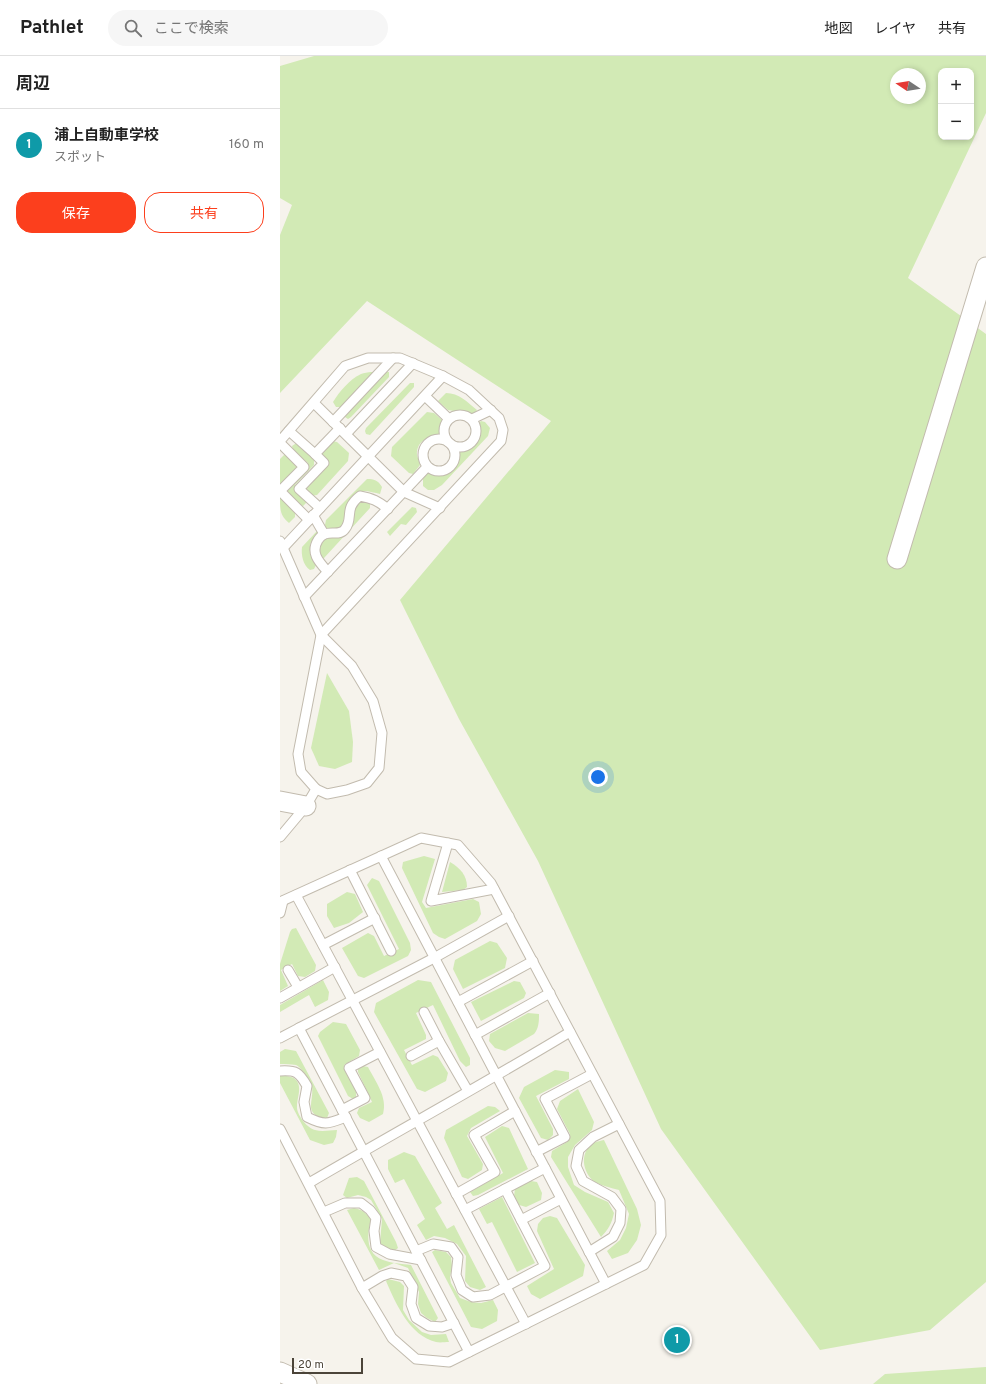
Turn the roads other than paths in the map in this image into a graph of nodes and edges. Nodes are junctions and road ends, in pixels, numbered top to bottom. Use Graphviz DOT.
graph roads {
  1 [pos="986,267"];
  2 [pos="393,358"];
  3 [pos="413,363"];
  4 [pos="443,376"];
  5 [pos="424,396"];
  6 [pos="314,403"];
  7 [pos="491,410"];
  8 [pos="449,419"];
  9 [pos="472,420"];
  10 [pos="340,428"];
  11 [pos="289,431"];
  12 [pos="280,442"];
  13 [pos="449,442"];
  14 [pos="315,454"];
  15 [pos="368,456"];
  16 [pos="427,466"];
  17 [pos="280,491"];
  18 [pos="404,492"];
  19 [pos="440,508"];
  20 [pos="388,509"];
  21 [pos="314,515"];
  22 [pos="324,534"];
  23 [pos="282,544"];
  24 [pos="897,559"];
  25 [pos="328,572"];
  26 [pos="304,597"];
  27 [pos="321,635"];
  28 [pos="316,789"];
  29 [pos="280,801"];
  30 [pos="306,806"];
  31 [pos="280,837"];
  32 [pos="448,843"];
  33 [pos="381,856"];
  34 [pos="350,870"];
  35 [pos="494,889"];
  36 [pos="296,895"];
  37 [pos="282,902"];
  38 [pos="280,913"];
  39 [pos="509,916"];
  40 [pos="375,918"];
  41 [pos="323,945"];
  42 [pos="391,951"];
  43 [pos="434,958"];
  44 [pos="533,961"];
  45 [pos="335,967"];
  46 [pos="288,970"];
  47 [pos="298,987"];
  48 [pos="550,993"];
  49 [pos="280,998"];
  50 [pos="353,1000"];
  51 [pos="458,1002"];
  52 [pos="424,1012"];
  53 [pos="299,1028"];
  54 [pos="570,1032"];
  55 [pos="475,1035"];
  56 [pos="280,1038"];
  57 [pos="440,1041"];
  58 [pos="380,1052"];
  59 [pos="411,1056"];
  60 [pos="280,1071"];
  61 [pos="592,1074"];
  62 [pos="497,1076"];
  63 [pos="468,1091"];
  64 [pos="515,1111"];
  65 [pos="344,1113"];
  66 [pos="417,1120"];
  67 [pos="619,1124"];
  68 [pos="280,1129"];
  69 [pos="364,1151"];
  70 [pos="536,1152"];
  71 [pos="545,1168"];
  72 [pos="309,1183"];
  73 [pos="505,1189"];
  74 [pos="456,1194"];
  75 [pos="561,1199"];
  76 [pos="465,1210"];
  77 [pos="324,1212"];
  78 [pos="521,1220"];
  79 [pos="416,1251"];
  80 [pos="589,1252"];
  81 [pos="421,1260"];
  82 [pos="606,1284"];
  83 [pos="506,1287"];
  84 [pos="362,1288"];
  85 [pos="454,1323"];
  86 [pos="526,1324"];
  87 [pos="469,1352"];
  88 [pos="280,1372"];
  89 [pos="307,1384"];
  1 -- 24 [label="street"];
  2 -- 3 [label="lane"];
  2 -- 6 [label="lane"];
  2 -- 10 [label="lane"];
  3 -- 4 [label="lane"];
  3 -- 10 [label="lane"];
  4 -- 5 [label="lane"];
  4 -- 7 [label="lane"];
  5 -- 8 [label="lane"];
  5 -- 15 [label="lane"];
  6 -- 10 [label="lane"];
  6 -- 11 [label="lane"];
  7 -- 9 [label="lane"];
  7 -- 19 [label="lane"];
  8 -- 9 [label="lane"];
  8 -- 13 [label="lane"];
  9 -- 13 [label="lane"];
  10 -- 14 [label="lane"];
  10 -- 15 [label="lane"];
  11 -- 12 [label="lane"];
  11 -- 14 [label="lane"];
  12 -- 17 [label="lane"];
  13 -- 16 [label="lane"];
  13 -- 16 [label="lane"];
  14 -- 21 [label="lane"];
  15 -- 18 [label="lane"];
  15 -- 21 [label="lane"];
  16 -- 18 [label="lane"];
  17 -- 21 [label="lane"];
  18 -- 19 [label="lane"];
  18 -- 20 [label="lane"];
  19 -- 27 [label="lane"];
  20 -- 22 [label="lane"];
  20 -- 25 [label="lane"];
  21 -- 22 [label="lane"];
  21 -- 23 [label="lane"];
  22 -- 25 [label="lane"];
  23 -- 26 [label="lane"];
  25 -- 26 [label="lane"];
  26 -- 27 [label="lane"];
  27 -- 28 [label="lane"];
  27 -- 28 [label="lane"];
  28 -- 30 [label="lane"];
  29 -- 30 [label="street"];
  30 -- 31 [label="lane"];
  32 -- 33 [label="lane"];
  32 -- 35 [label="lane"];
  32 -- 35 [label="lane"];
  33 -- 34 [label="lane"];
  33 -- 43 [label="lane"];
  34 -- 36 [label="lane"];
  34 -- 40 [label="lane"];
  35 -- 39 [label="lane"];
  36 -- 37 [label="lane"];
  36 -- 41 [label="lane"];
  37 -- 38 [label="lane"];
  39 -- 43 [label="lane"];
  39 -- 44 [label="lane"];
  40 -- 41 [label="lane"];
  40 -- 42 [label="lane"];
  41 -- 45 [label="lane"];
  43 -- 50 [label="lane"];
  43 -- 51 [label="lane"];
  44 -- 48 [label="lane"];
  44 -- 51 [label="lane"];
  45 -- 47 [label="lane"];
  45 -- 50 [label="lane"];
  46 -- 47 [label="lane"];
  47 -- 49 [label="lane"];
  48 -- 54 [label="lane"];
  48 -- 55 [label="lane"];
  50 -- 53 [label="lane"];
  50 -- 58 [label="lane"];
  51 -- 55 [label="lane"];
  52 -- 57 [label="lane"];
  53 -- 56 [label="lane"];
  53 -- 65 [label="lane"];
  54 -- 61 [label="lane"];
  54 -- 62 [label="lane"];
  55 -- 62 [label="lane"];
  57 -- 59 [label="lane"];
  57 -- 63 [label="lane"];
  58 -- 65 [label="lane"];
  58 -- 66 [label="lane"];
  60 -- 65 [label="lane"];
  61 -- 67 [label="lane"];
  61 -- 70 [label="lane"];
  62 -- 63 [label="lane"];
  62 -- 64 [label="lane"];
  63 -- 66 [label="lane"];
  64 -- 70 [label="lane"];
  64 -- 74 [label="lane"];
  65 -- 69 [label="lane"];
  66 -- 69 [label="lane"];
  66 -- 74 [label="lane"];
  67 -- 80 [label="lane"];
  67 -- 82 [label="lane"];
  68 -- 72 [label="lane"];
  69 -- 72 [label="lane"];
  69 -- 79 [label="lane"];
  70 -- 71 [label="lane"];
  71 -- 73 [label="lane"];
  71 -- 75 [label="lane"];
  72 -- 77 [label="lane"];
  73 -- 76 [label="lane"];
  73 -- 78 [label="lane"];
  74 -- 76 [label="lane"];
  75 -- 78 [label="lane"];
  75 -- 80 [label="lane"];
  76 -- 83 [label="lane"];
  77 -- 81 [label="lane"];
  77 -- 84 [label="lane"];
  78 -- 83 [label="lane"];
  79 -- 81 [label="lane"];
  79 -- 83 [label="lane"];
  80 -- 82 [label="lane"];
  81 -- 85 [label="lane"];
  82 -- 86 [label="lane"];
  83 -- 86 [label="lane"];
  84 -- 85 [label="lane"];
  84 -- 87 [label="lane"];
  85 -- 87 [label="lane"];
  86 -- 87 [label="lane"];
  88 -- 89 [label="street"];
}
